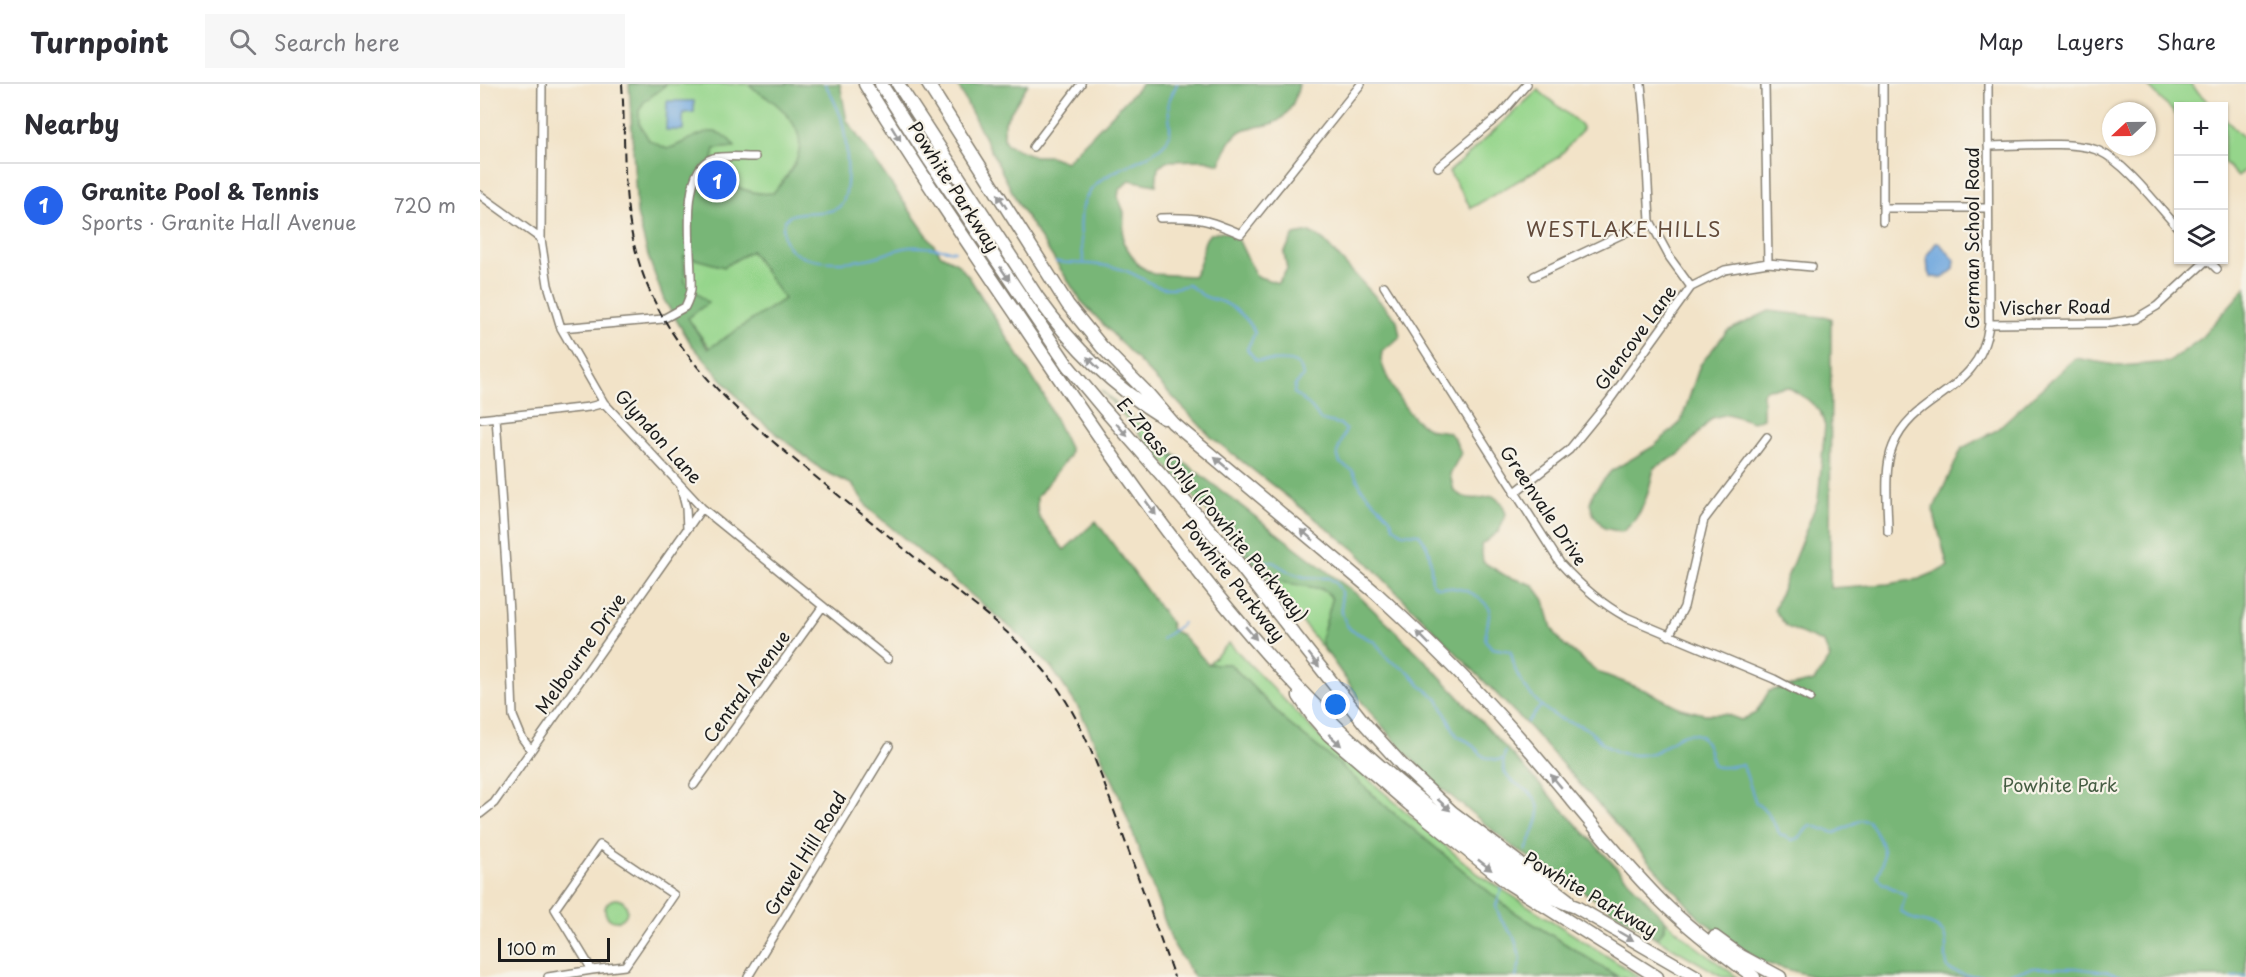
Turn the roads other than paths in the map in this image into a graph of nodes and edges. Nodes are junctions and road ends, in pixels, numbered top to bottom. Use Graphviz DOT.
graph roads {
  1 [pos="542,84"];
  2 [pos="866,84"];
  3 [pos="881,84"];
  4 [pos="898,84"];
  5 [pos="928,84"];
  6 [pos="1081,84"];
  7 [pos="1361,84"];
  8 [pos="1527,84"];
  9 [pos="1641,84"];
  10 [pos="1765,84"];
  11 [pos="1883,84"];
  12 [pos="1988,84"];
  13 [pos="1988,146"];
  14 [pos="1033,147"];
  15 [pos="754,157"];
  16 [pos="1438,168"];
  17 [pos="480,195"];
  18 [pos="1883,208"];
  19 [pos="1988,208"];
  20 [pos="1160,218"];
  21 [pos="1650,221"];
  22 [pos="1883,222"];
  23 [pos="2174,224"];
  24 [pos="541,239"];
  25 [pos="1768,264"];
  26 [pos="2204,264"];
  27 [pos="2212,264"];
  28 [pos="1812,267"];
  29 [pos="2217,269"];
  30 [pos="1534,276"];
  31 [pos="1384,286"];
  32 [pos="1691,287"];
  33 [pos="1989,324"];
  34 [pos="561,328"];
  35 [pos="604,403"];
  36 [pos="496,417"];
  37 [pos="480,419"];
  38 [pos="1173,423"];
  39 [pos="1767,437"];
  40 [pos="681,487"];
  41 [pos="1514,492"];
  42 [pos="702,508"];
  43 [pos="687,529"];
  44 [pos="1888,532"];
  45 [pos="824,606"];
  46 [pos="1669,636"];
  47 [pos="888,659"];
  48 [pos="1288,677"];
  49 [pos="1810,698"];
  50 [pos="889,746"];
  51 [pos="531,750"];
  52 [pos="694,785"];
  53 [pos="480,814"];
  54 [pos="1593,826"];
  55 [pos="1576,907"];
  56 [pos="592,970"];
  57 [pos="548,977"];
  58 [pos="748,977"];
  59 [pos="1657,977"];
  60 [pos="1697,977"];
  61 [pos="1754,977"];
  62 [pos="1780,977"];
  1 -- 24 [label="street, Glyndon Lane"];
  2 -- 48 [label="highway, Powhite Parkway, one-way"];
  3 -- 55 [label="highway, E-ZPass Only (Powhite Parkway), one-way"];
  38 -- 4 [label="highway, E-ZPass Only (Powhite Parkway), one-way"];
  38 -- 5 [label="highway, Powhite Parkway, one-way"];
  6 -- 14 [label="street"];
  7 -- 20 [label="street"];
  8 -- 16 [label="street"];
  9 -- 21 [label="street"];
  10 -- 25 [label="street"];
  11 -- 18 [label="street"];
  12 -- 13 [label="street, German School Road"];
  13 -- 19 [label="street, German School Road"];
  13 -- 23 [label="street"];
  15 -- 34 [label="street"];
  17 -- 24 [label="street"];
  18 -- 19 [label="street"];
  18 -- 22 [label="street"];
  19 -- 33 [label="street, German School Road"];
  21 -- 30 [label="street"];
  21 -- 32 [label="street"];
  24 -- 34 [label="street, Glyndon Lane"];
  25 -- 28 [label="street, Glencove Lane"];
  25 -- 32 [label="street, Glencove Lane"];
  26 -- 33 [label="street, Vischer Road"];
  27 -- 29 [label="street"];
  31 -- 41 [label="street, Greenvale Drive"];
  32 -- 41 [label="street, Glencove Lane"];
  33 -- 44 [label="street, German School Road"];
  34 -- 35 [label="street, Glyndon Lane"];
  35 -- 36 [label="street"];
  35 -- 40 [label="street, Glyndon Lane"];
  36 -- 37 [label="street"];
  36 -- 51 [label="street"];
  54 -- 38 [label="highway, Powhite Parkway, one-way"];
  39 -- 46 [label="street"];
  40 -- 42 [label="street, Glyndon Lane"];
  40 -- 43 [label="street"];
  41 -- 46 [label="street, Greenvale Drive"];
  42 -- 43 [label="street, Melbourne Drive"];
  42 -- 45 [label="street, Glyndon Lane"];
  43 -- 51 [label="street, Melbourne Drive"];
  45 -- 47 [label="street, Glyndon Lane"];
  45 -- 52 [label="street, Central Avenue"];
  46 -- 49 [label="street, Greenvale Drive"];
  48 -- 55 [label="highway, Powhite Parkway"];
  48 -- 59 [label="highway, one-way"];
  50 -- 58 [label="street, Gravel Hill Road"];
  51 -- 53 [label="street, Melbourne Drive"];
  54 -- 61 [label="highway, Powhite Parkway"];
  54 -- 62 [label="highway"];
  55 -- 60 [label="highway, Powhite Parkway, one-way"];
  56 -- 56 [label="street"];
  56 -- 57 [label="street"];
}
